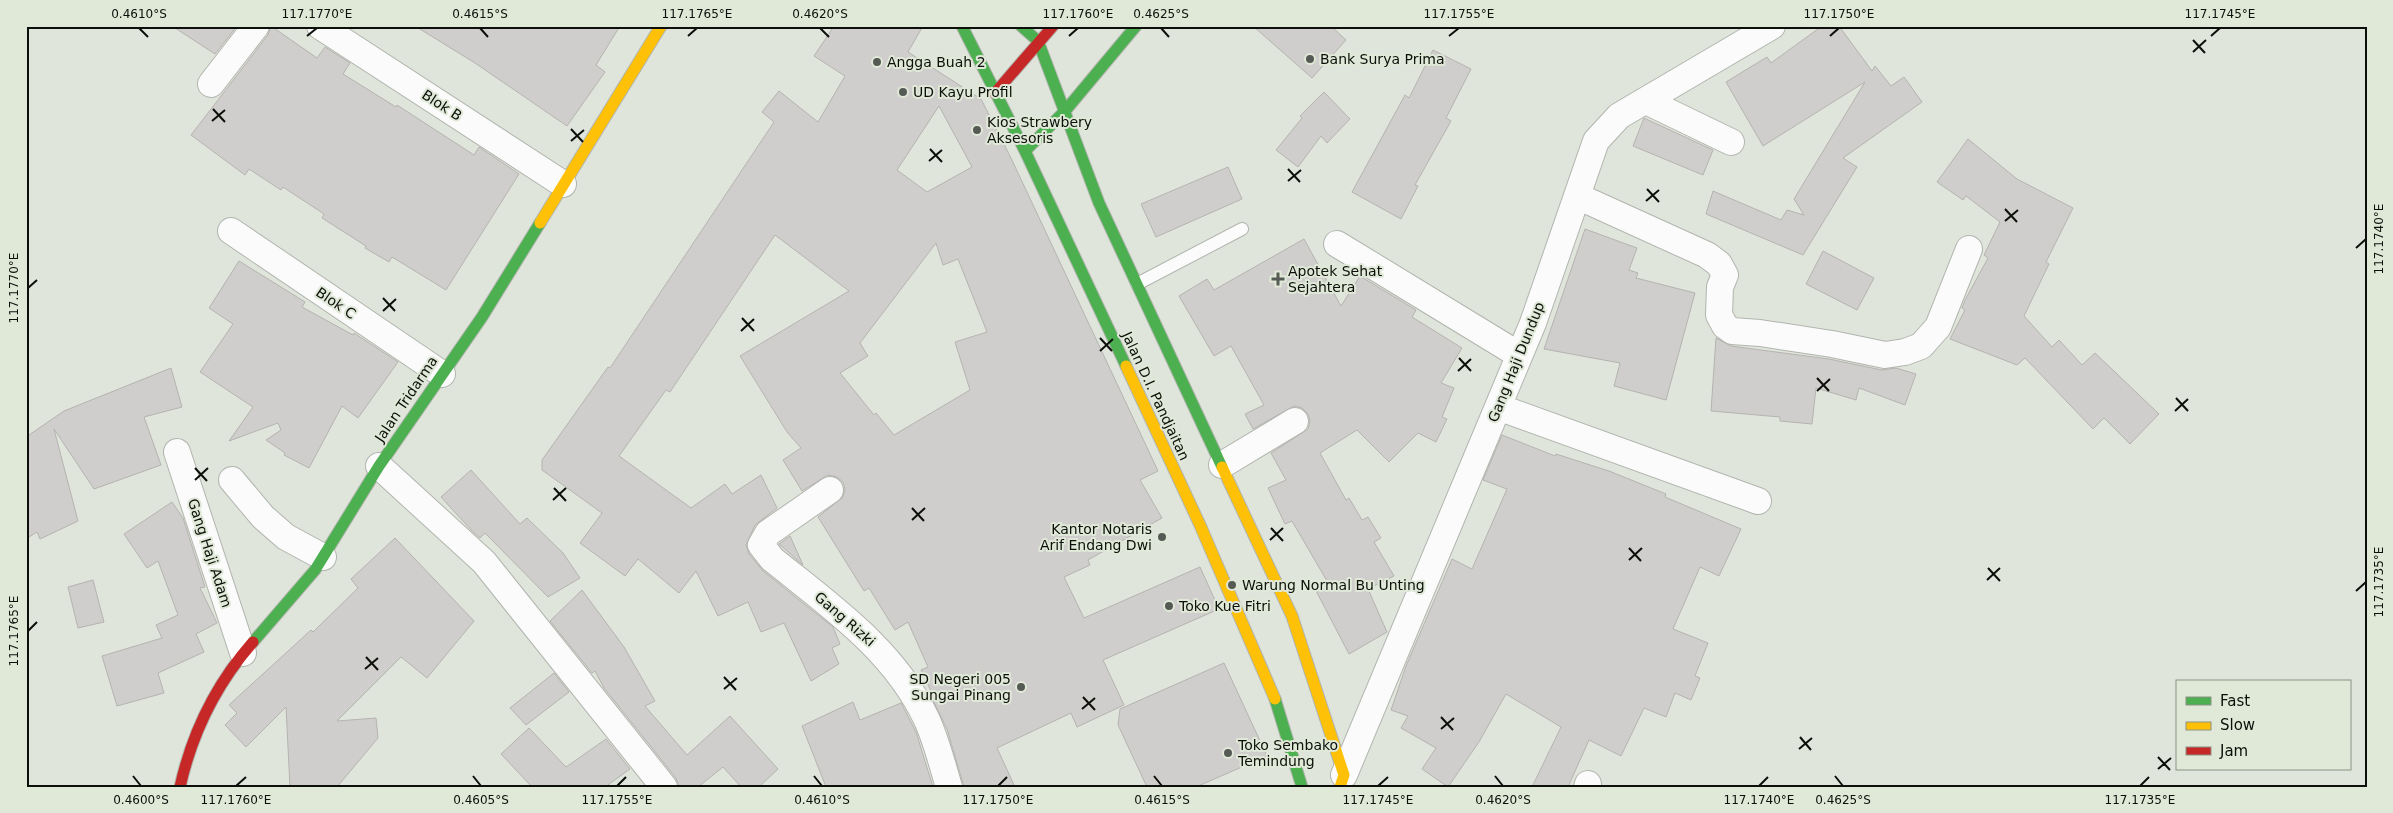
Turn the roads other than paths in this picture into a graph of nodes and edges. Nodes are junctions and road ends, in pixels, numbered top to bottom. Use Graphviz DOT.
graph roads {
  1 [pos="256,26"];
  2 [pos="320,26"];
  3 [pos="661,26"];
  4 [pos="962,26"];
  5 [pos="1021,26"];
  6 [pos="1053,26"];
  7 [pos="1136,26"];
  8 [pos="1772,26"];
  9 [pos="1038,41"];
  10 [pos="211,84"];
  11 [pos="995,94"];
  12 [pos="1646,101"];
  13 [pos="1065,111"];
  14 [pos="1731,142"];
  15 [pos="1025,151"];
  16 [pos="564,184"];
  17 [pos="1577,196"];
  18 [pos="1242,229"];
  19 [pos="231,231"];
  20 [pos="1337,244"];
  21 [pos="1969,249"];
  22 [pos="1137,284"];
  23 [pos="1520,355"];
  24 [pos="442,374"];
  25 [pos="1498,407"];
  26 [pos="1295,421"];
  27 [pos="177,452"];
  28 [pos="1222,465"];
  29 [pos="379,466"];
  30 [pos="232,480"];
  31 [pos="830,490"];
  32 [pos="1758,501"];
  33 [pos="323,557"];
  34 [pos="243,653"];
  35 [pos="1342,781"];
  36 [pos="180,787"];
  37 [pos="664,787"];
  38 [pos="949,787"];
  39 [pos="1302,787"];
  1 -- 10 [label="street"];
  2 -- 16 [label="street, Blok B"];
  3 -- 16 [label="main road, Jalan Tridarma"];
  4 -- 11 [label="main road, Jalan D.I. Pandjaitan"];
  5 -- 9 [label="main road"];
  6 -- 9 [label="main road"];
  7 -- 13 [label="main road"];
  8 -- 12 [label="street, Gang Haji Dundup"];
  9 -- 11 [label="main road"];
  9 -- 13 [label="main road"];
  11 -- 15 [label="main road, Jalan D.I. Pandjaitan"];
  12 -- 14 [label="street"];
  12 -- 17 [label="street, Gang Haji Dundup"];
  13 -- 15 [label="main road"];
  13 -- 22 [label="main road"];
  15 -- 39 [label="main road, Jalan D.I. Pandjaitan"];
  16 -- 24 [label="main road, Jalan Tridarma"];
  17 -- 21 [label="street"];
  17 -- 23 [label="street, Gang Haji Dundup"];
  18 -- 22 [label="lane"];
  19 -- 24 [label="street, Blok C"];
  20 -- 23 [label="street"];
  22 -- 28 [label="main road"];
  23 -- 25 [label="street, Gang Haji Dundup"];
  24 -- 29 [label="main road, Jalan Tridarma"];
  25 -- 32 [label="street"];
  25 -- 35 [label="street, Gang Haji Dundup"];
  26 -- 28 [label="street"];
  27 -- 34 [label="street, Gang Haji Adam"];
  28 -- 35 [label="main road"];
  29 -- 33 [label="main road, Jalan Tridarma"];
  29 -- 37 [label="street"];
  30 -- 33 [label="street"];
  31 -- 38 [label="street, Gang Rizki"];
  33 -- 34 [label="main road, Jalan Tridarma"];
  34 -- 36 [label="main road, Jalan Tridarma"];
}
